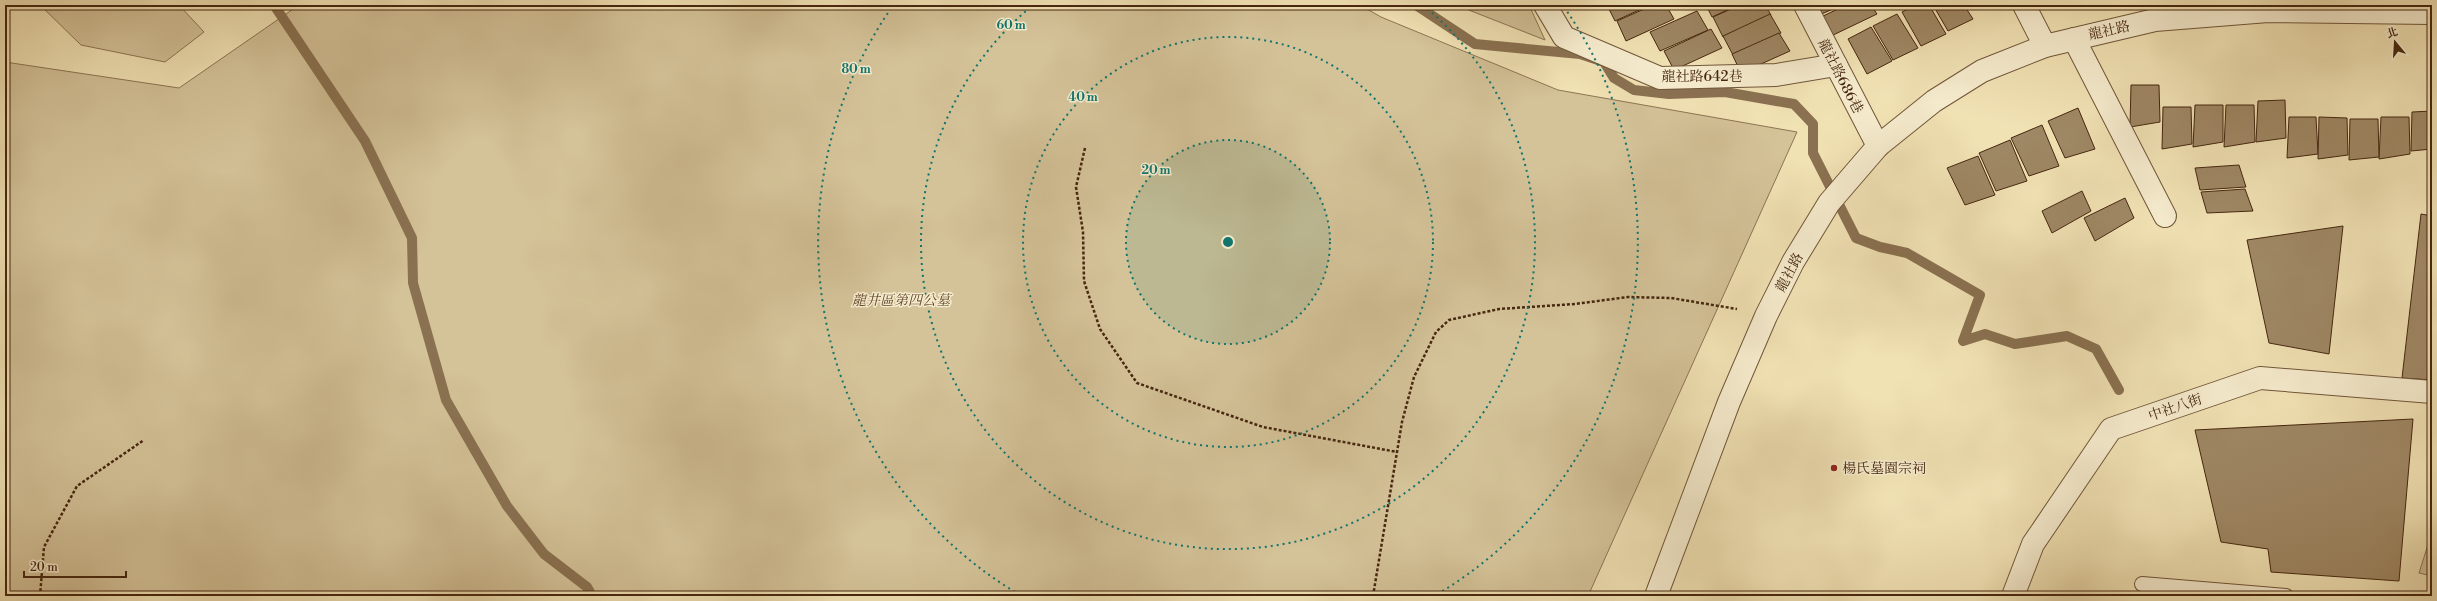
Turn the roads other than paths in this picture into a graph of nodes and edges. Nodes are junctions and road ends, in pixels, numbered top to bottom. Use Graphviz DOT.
graph roads {
  1 [pos="1545,5"];
  2 [pos="1805,5"];
  3 [pos="2024,5"];
  4 [pos="2432,13"];
  5 [pos="2074,39"];
  6 [pos="2045,46"];
  7 [pos="1836,65"];
  8 [pos="1878,146"];
  9 [pos="2165,216"];
  10 [pos="2432,392"];
  11 [pos="2142,584"];
  12 [pos="1656,596"];
  13 [pos="2013,596"];
  14 [pos="2286,596"];
  1 -- 7 [label="street, 龍社路642巷"];
  2 -- 7 [label="street, 龍社路686巷"];
  3 -- 6 [label="street"];
  4 -- 5 [label="street, 龍社路"];
  5 -- 6 [label="street, 龍社路"];
  5 -- 9 [label="street, 龍社路"];
  6 -- 8 [label="street, 龍社路"];
  7 -- 8 [label="street, 龍社路686巷"];
  8 -- 12 [label="street, 龍社路"];
  10 -- 13 [label="street, 中社八街"];
  11 -- 14 [label="lane"];
}
